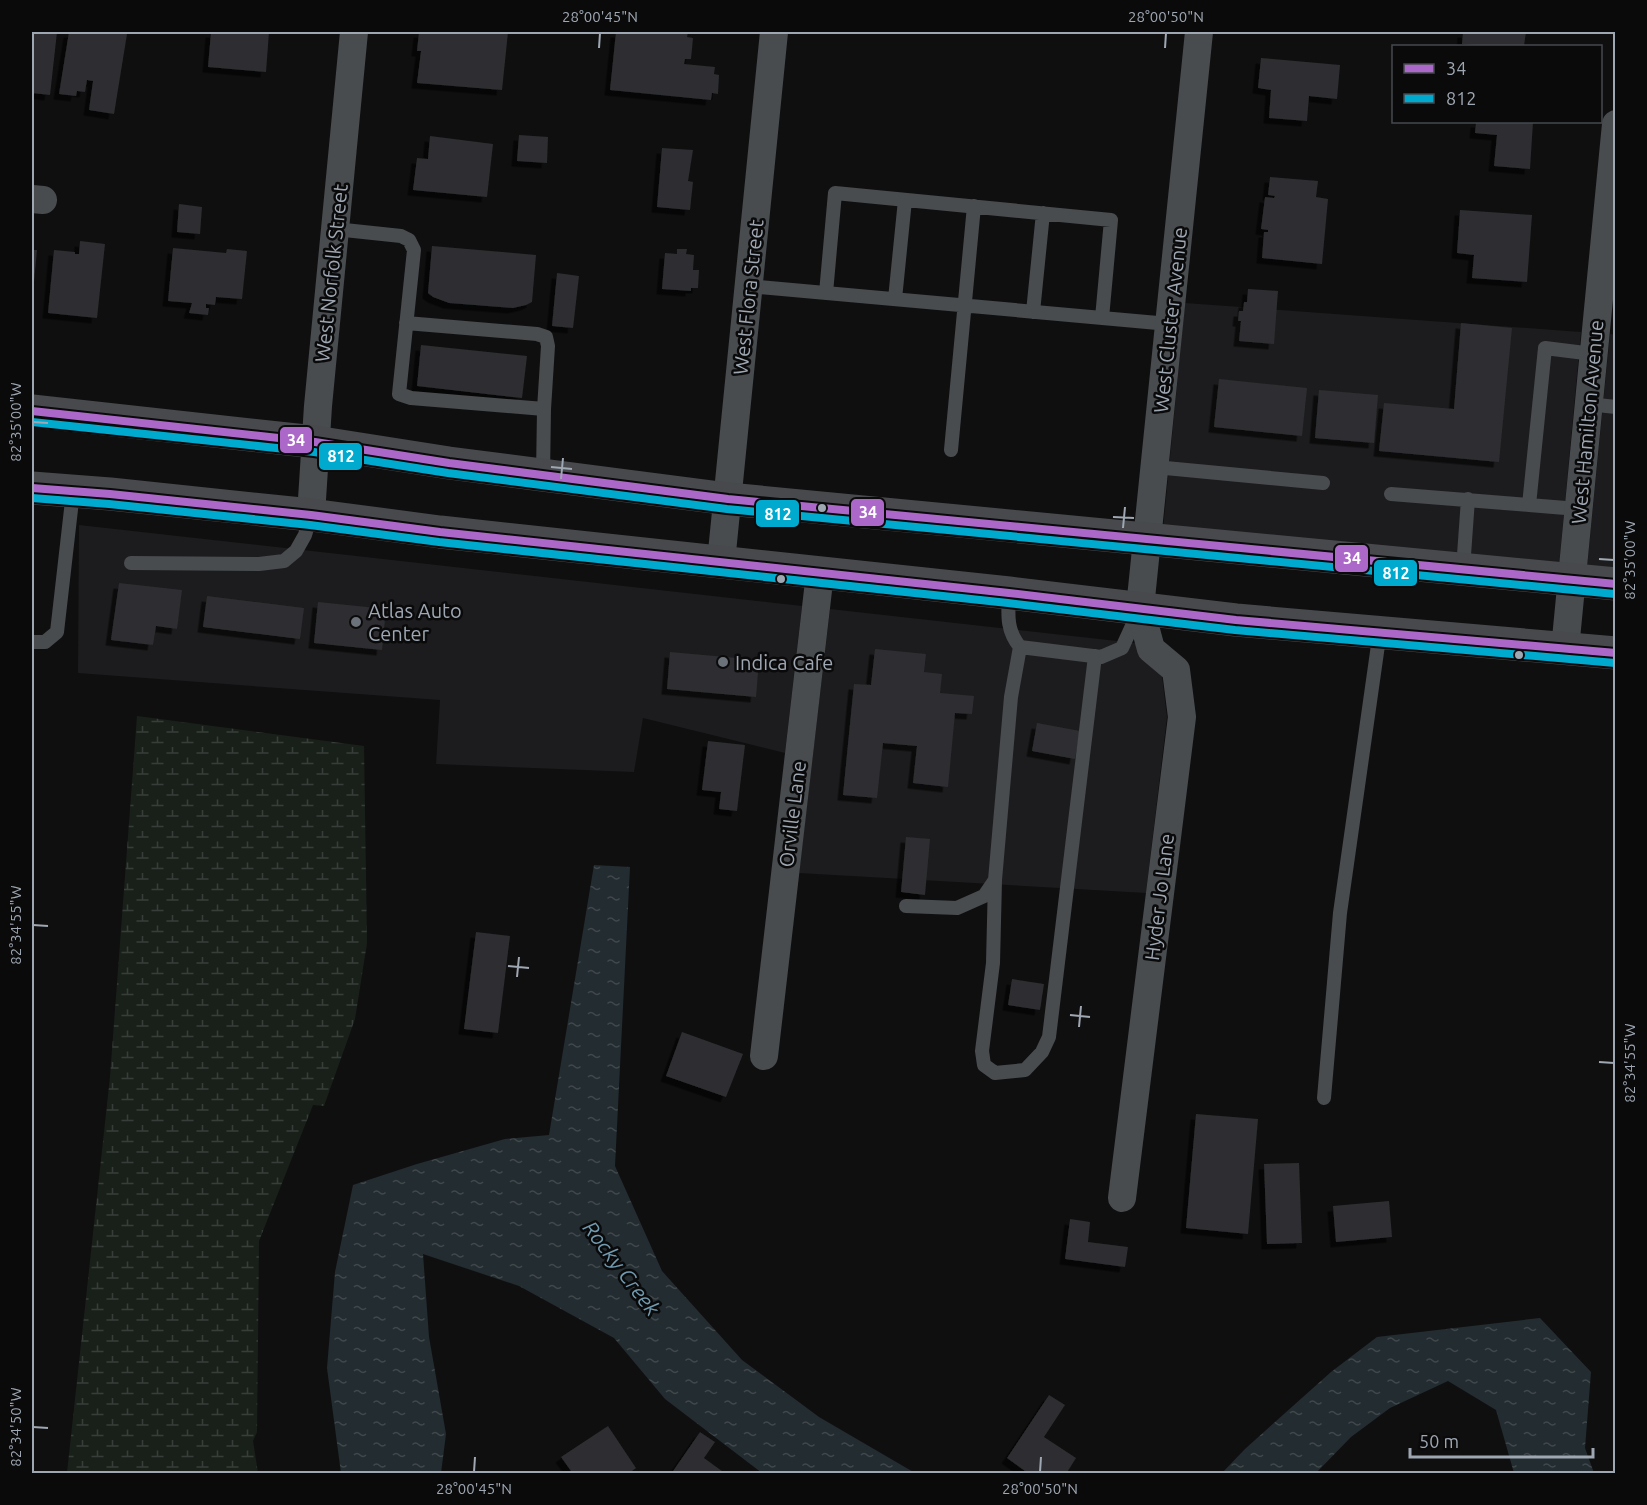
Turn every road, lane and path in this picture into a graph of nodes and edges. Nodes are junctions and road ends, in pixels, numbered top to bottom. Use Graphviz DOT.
graph roads {
  1 [pos="354,32"];
  2 [pos="774,32"];
  3 [pos="1199,32"];
  4 [pos="1616,124"];
  5 [pos="905,200"];
  6 [pos="974,206"];
  7 [pos="1043,213"];
  8 [pos="335,229"];
  9 [pos="749,286"];
  10 [pos="826,293"];
  11 [pos="895,299"];
  12 [pos="964,305"];
  13 [pos="1033,312"];
  14 [pos="1102,318"];
  15 [pos="406,322"];
  16 [pos="1169,324"];
  17 [pos="1593,354"];
  18 [pos="1602,405"];
  19 [pos="544,409"];
  20 [pos="32,411"];
  21 [pos="315,442"];
  22 [pos="951,450"];
  23 [pos="1155,467"];
  24 [pos="543,475"];
  25 [pos="1323,483"];
  26 [pos="32,488"];
  27 [pos="73,492"];
  28 [pos="1391,494"];
  29 [pos="728,499"];
  30 [pos="1468,499"];
  31 [pos="1529,505"];
  32 [pos="1578,509"];
  33 [pos="311,515"];
  34 [pos="1147,540"];
  35 [pos="721,562"];
  36 [pos="131,563"];
  37 [pos="1463,569"];
  38 [pos="820,573"];
  39 [pos="1572,580"];
  40 [pos="1616,584"];
  41 [pos="1009,593"];
  42 [pos="1140,608"];
  43 [pos="1380,631"];
  44 [pos="32,642"];
  45 [pos="1020,647"];
  46 [pos="1565,649"];
  47 [pos="1616,653"];
  48 [pos="1095,656"];
  49 [pos="995,880"];
  50 [pos="906,906"];
  51 [pos="764,1056"];
  52 [pos="1324,1098"];
  53 [pos="1122,1198"];
  1 -- 8 [label="street, West Norfolk Street"];
  2 -- 9 [label="street, West Flora Street"];
  3 -- 16 [label="street, West Cluster Avenue"];
  4 -- 17 [label="street, West Hamilton Avenue"];
  5 -- 6 [label="lane"];
  5 -- 10 [label="lane"];
  5 -- 11 [label="lane"];
  6 -- 7 [label="lane"];
  6 -- 12 [label="lane"];
  7 -- 13 [label="lane"];
  7 -- 14 [label="lane"];
  8 -- 15 [label="lane"];
  8 -- 21 [label="street, West Norfolk Street"];
  9 -- 10 [label="lane"];
  9 -- 29 [label="street, West Flora Street"];
  10 -- 11 [label="lane"];
  11 -- 12 [label="lane"];
  12 -- 13 [label="lane"];
  12 -- 22 [label="lane"];
  13 -- 14 [label="lane"];
  14 -- 16 [label="lane"];
  15 -- 19 [label="lane"];
  15 -- 19 [label="lane"];
  16 -- 23 [label="street, West Cluster Avenue"];
  17 -- 18 [label="street, West Hamilton Avenue"];
  17 -- 31 [label="lane"];
  18 -- 32 [label="street, West Hamilton Avenue"];
  19 -- 24 [label="lane"];
  20 -- 21 [label="main road"];
  21 -- 24 [label="main road"];
  21 -- 33 [label="street, West Norfolk Street"];
  23 -- 25 [label="lane"];
  23 -- 34 [label="street, West Cluster Avenue"];
  24 -- 29 [label="main road"];
  26 -- 27 [label="main road"];
  27 -- 33 [label="main road"];
  27 -- 44 [label="lane"];
  28 -- 30 [label="lane"];
  29 -- 34 [label="main road"];
  29 -- 35 [label="street, West Flora Street"];
  30 -- 31 [label="lane"];
  30 -- 37 [label="lane"];
  31 -- 32 [label="lane"];
  32 -- 39 [label="street, West Hamilton Avenue"];
  33 -- 35 [label="main road"];
  33 -- 36 [label="lane"];
  34 -- 37 [label="main road"];
  34 -- 42 [label="street, West Cluster Avenue"];
  35 -- 38 [label="main road"];
  37 -- 39 [label="main road"];
  38 -- 41 [label="main road"];
  38 -- 51 [label="street, Orville Lane"];
  39 -- 40 [label="main road"];
  39 -- 46 [label="street, West Hamilton Avenue"];
  41 -- 42 [label="main road"];
  41 -- 45 [label="lane"];
  42 -- 43 [label="main road"];
  42 -- 48 [label="lane"];
  42 -- 53 [label="street, Hyder Jo Lane"];
  43 -- 46 [label="main road"];
  43 -- 52 [label="lane"];
  45 -- 48 [label="lane"];
  45 -- 49 [label="lane"];
  46 -- 47 [label="main road"];
  48 -- 49 [label="lane"];
  49 -- 50 [label="lane"];
}
